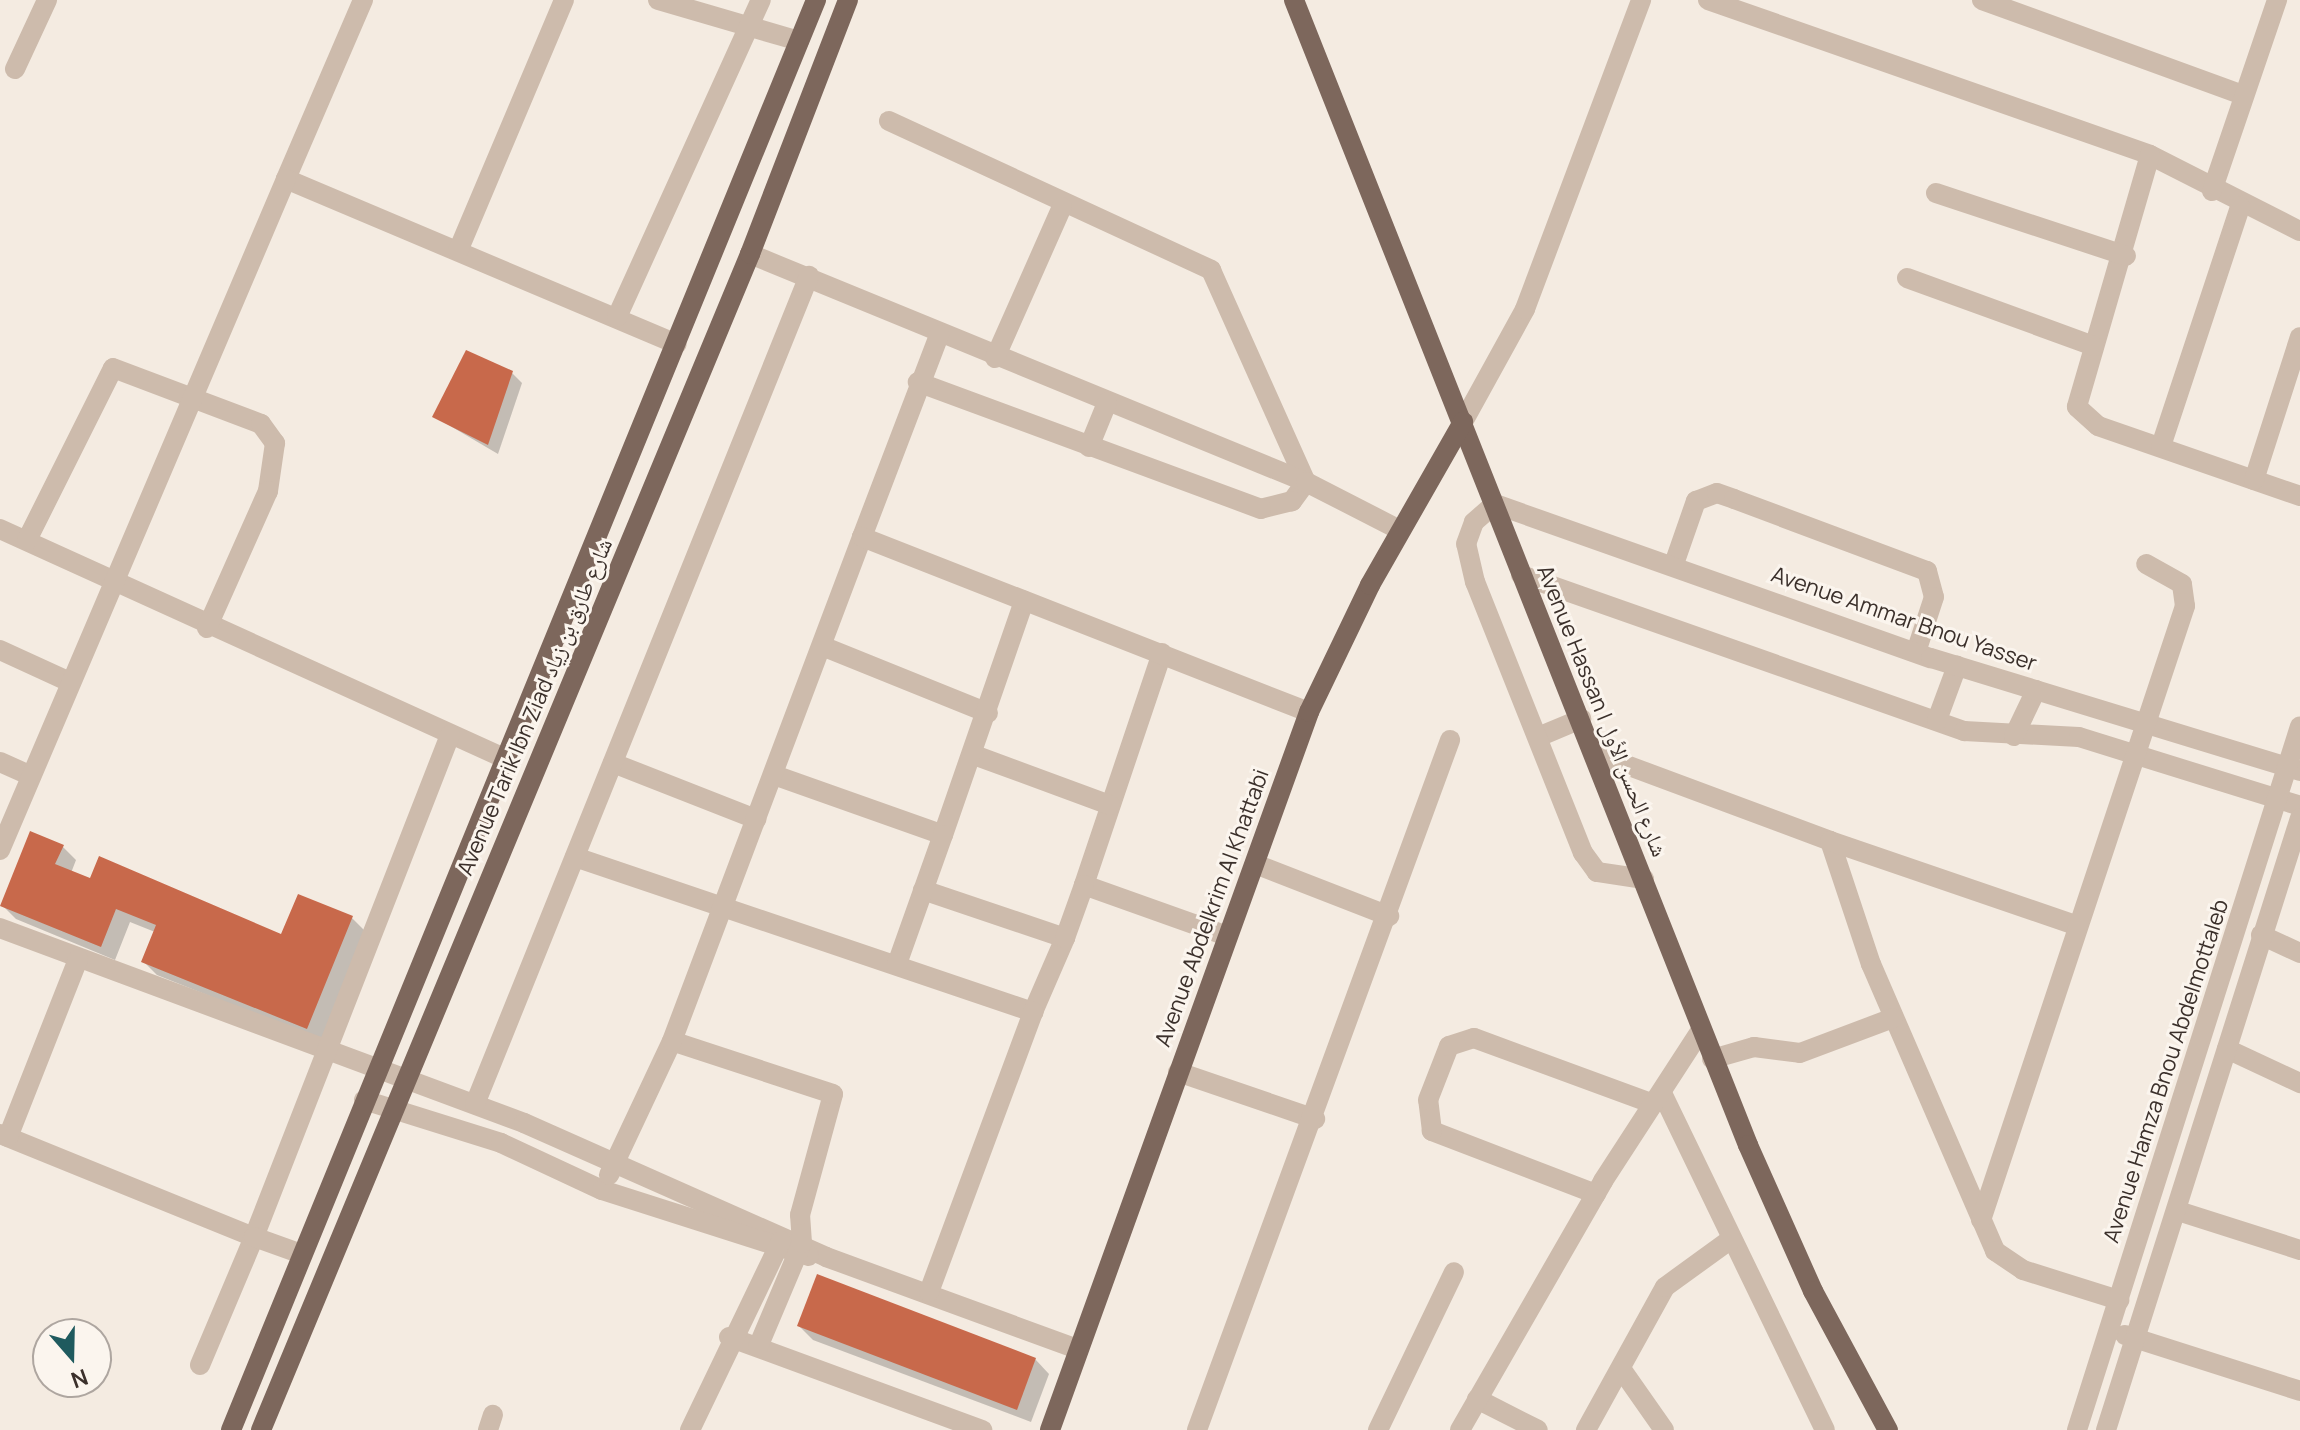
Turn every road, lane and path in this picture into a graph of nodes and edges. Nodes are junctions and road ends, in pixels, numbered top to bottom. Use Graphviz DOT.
graph roads {
  1 [pos="47,0"];
  2 [pos="363,0"];
  3 [pos="564,0"];
  4 [pos="658,0"];
  5 [pos="761,0"];
  6 [pos="816,0"];
  7 [pos="848,0"];
  8 [pos="1294,0"];
  9 [pos="1641,0"];
  10 [pos="1708,0"];
  11 [pos="1982,0"];
  12 [pos="2277,0"];
  13 [pos="749,27"];
  14 [pos="799,41"];
  15 [pos="15,69"];
  16 [pos="2243,95"];
  17 [pos="889,121"];
  18 [pos="2150,155"];
  19 [pos="286,179"];
  20 [pos="2212,191"];
  21 [pos="1936,193"];
  22 [pos="1062,207"];
  23 [pos="2240,207"];
  24 [pos="2300,231"];
  25 [pos="458,251"];
  26 [pos="750,254"];
  27 [pos="2126,256"];
  28 [pos="809,276"];
  29 [pos="1907,278"];
  30 [pos="617,317"];
  31 [pos="939,335"];
  32 [pos="2300,337"];
  33 [pos="677,344"];
  34 [pos="2094,346"];
  35 [pos="995,358"];
  36 [pos="918,382"];
  37 [pos="192,394"];
  38 [pos="1107,403"];
  39 [pos="1463,422"];
  40 [pos="2161,446"];
  41 [pos="1089,447"];
  42 [pos="2254,480"];
  43 [pos="1306,482"];
  44 [pos="2300,496"];
  45 [pos="1495,504"];
  46 [pos="0,529"];
  47 [pos="1400,530"];
  48 [pos="862,537"];
  49 [pos="27,540"];
  50 [pos="1674,564"];
  51 [pos="2146,564"];
  52 [pos="1521,575"];
  53 [pos="111,582"];
  54 [pos="1024,601"];
  55 [pos="207,628"];
  56 [pos="822,646"];
  57 [pos="0,650"];
  58 [pos="1916,652"];
  59 [pos="1162,653"];
  60 [pos="1957,666"];
  61 [pos="70,682"];
  62 [pos="2036,690"];
  63 [pos="1309,712"];
  64 [pos="988,713"];
  65 [pos="1581,719"];
  66 [pos="1937,720"];
  67 [pos="2145,724"];
  68 [pos="2300,726"];
  69 [pos="450,735"];
  70 [pos="2014,736"];
  71 [pos="1538,737"];
  72 [pos="1450,740"];
  73 [pos="1594,753"];
  74 [pos="2135,753"];
  75 [pos="974,755"];
  76 [pos="506,759"];
  77 [pos="0,762"];
  78 [pos="613,763"];
  79 [pos="2294,770"];
  80 [pos="774,775"];
  81 [pos="31,776"];
  82 [pos="2278,798"];
  83 [pos="1110,805"];
  84 [pos="2300,806"];
  85 [pos="2300,818"];
  86 [pos="756,819"];
  87 [pos="943,835"];
  88 [pos="1830,841"];
  89 [pos="2296,844"];
  90 [pos="0,850"];
  91 [pos="575,857"];
  92 [pos="1255,864"];
  93 [pos="1644,879"];
  94 [pos="1084,885"];
  95 [pos="923,890"];
  96 [pos="724,907"];
  97 [pos="1389,916"];
  98 [pos="2076,925"];
  99 [pos="0,928"];
  100 [pos="2261,935"];
  101 [pos="1227,936"];
  102 [pos="1065,938"];
  103 [pos="2300,953"];
  104 [pos="78,959"];
  105 [pos="897,964"];
  106 [pos="1033,1012"];
  107 [pos="1893,1018"];
  108 [pos="1701,1030"];
  109 [pos="672,1041"];
  110 [pos="2227,1049"];
  111 [pos="326,1054"];
  112 [pos="1712,1059"];
  113 [pos="1178,1072"];
  114 [pos="376,1073"];
  115 [pos="404,1082"];
  116 [pos="2300,1083"];
  117 [pos="1657,1099"];
  118 [pos="364,1100"];
  119 [pos="475,1104"];
  120 [pos="391,1110"];
  121 [pos="1315,1119"];
  122 [pos="4,1136"];
  123 [pos="614,1163"];
  124 [pos="602,1190"];
  125 [pos="1596,1194"];
  126 [pos="2178,1211"];
  127 [pos="1981,1220"];
  128 [pos="254,1237"];
  129 [pos="1731,1239"];
  130 [pos="790,1246"];
  131 [pos="2300,1250"];
  132 [pos="299,1253"];
  133 [pos="1454,1272"];
  134 [pos="929,1292"];
  135 [pos="2119,1300"];
  136 [pos="2108,1331"];
  137 [pos="729,1337"];
  138 [pos="2136,1338"];
  139 [pos="758,1347"];
  140 [pos="1078,1349"];
  141 [pos="200,1365"];
  142 [pos="1622,1370"];
  143 [pos="2300,1391"];
  144 [pos="1477,1399"];
  145 [pos="231,1430"];
  146 [pos="261,1430"];
  147 [pos="690,1430"];
  148 [pos="982,1430"];
  149 [pos="1050,1430"];
  150 [pos="1197,1430"];
  151 [pos="1378,1430"];
  152 [pos="1460,1430"];
  153 [pos="1538,1430"];
  154 [pos="1586,1430"];
  155 [pos="1664,1430"];
  156 [pos="1825,1430"];
  157 [pos="1888,1430"];
  158 [pos="2077,1430"];
  159 [pos="2106,1430"];
  1 -- 15 [label="street"];
  2 -- 19 [label="street"];
  3 -- 25 [label="street"];
  4 -- 13 [label="street"];
  5 -- 13 [label="street"];
  6 -- 14 [label="main road, Avenue Tarik Ibn Ziad شارع طارق بن زياد"];
  7 -- 26 [label="main road, Avenue Tarik Ibn Ziad شارع طارق بن زياد"];
  8 -- 39 [label="main road, Avenue Hassan I شارع الحسن الأول"];
  9 -- 39 [label="street"];
  10 -- 18 [label="street"];
  11 -- 16 [label="street"];
  12 -- 16 [label="street"];
  13 -- 14 [label="street"];
  13 -- 30 [label="street"];
  14 -- 33 [label="main road, Avenue Tarik Ibn Ziad شارع طارق بن زياد"];
  16 -- 20 [label="street"];
  17 -- 22 [label="street"];
  18 -- 20 [label="street"];
  18 -- 27 [label="street"];
  19 -- 25 [label="street"];
  19 -- 37 [label="street"];
  20 -- 23 [label="street"];
  21 -- 27 [label="street"];
  22 -- 35 [label="street"];
  22 -- 43 [label="street"];
  23 -- 24 [label="street"];
  23 -- 40 [label="street"];
  25 -- 30 [label="street"];
  26 -- 28 [label="street"];
  26 -- 115 [label="main road, Avenue Tarik Ibn Ziad شارع طارق بن زياد"];
  27 -- 34 [label="street"];
  28 -- 31 [label="street"];
  28 -- 78 [label="street"];
  29 -- 34 [label="street"];
  30 -- 33 [label="street"];
  31 -- 35 [label="street"];
  31 -- 36 [label="street"];
  32 -- 42 [label="street"];
  33 -- 76 [label="main road, Avenue Tarik Ibn Ziad شارع طارق بن زياد"];
  34 -- 40 [label="street"];
  35 -- 38 [label="street"];
  36 -- 41 [label="street"];
  36 -- 48 [label="street"];
  37 -- 49 [label="street"];
  37 -- 53 [label="street"];
  37 -- 55 [label="street"];
  38 -- 41 [label="street"];
  38 -- 43 [label="street"];
  39 -- 45 [label="main road, Avenue Hassan I شارع الحسن الأول"];
  39 -- 47 [label="main road, Avenue Abdelkrim Al Khattabi"];
  40 -- 42 [label="street"];
  41 -- 43 [label="street"];
  42 -- 44 [label="street"];
  43 -- 47 [label="street"];
  45 -- 50 [label="street, Avenue Ammar Bnou Yasser"];
  45 -- 52 [label="main road, Avenue Hassan I شارع الحسن الأول"];
  45 -- 71 [label="street"];
  46 -- 49 [label="street"];
  47 -- 63 [label="main road, Avenue Abdelkrim Al Khattabi"];
  48 -- 54 [label="street"];
  48 -- 56 [label="street"];
  49 -- 53 [label="street"];
  50 -- 58 [label="street, Avenue Ammar Bnou Yasser"];
  50 -- 58 [label="street"];
  51 -- 67 [label="street"];
  52 -- 65 [label="main road, Avenue Hassan I شارع الحسن الأول"];
  52 -- 66 [label="street"];
  53 -- 55 [label="street"];
  53 -- 61 [label="street"];
  54 -- 59 [label="street"];
  54 -- 64 [label="street"];
  55 -- 69 [label="street"];
  56 -- 64 [label="street"];
  56 -- 80 [label="street"];
  57 -- 61 [label="street"];
  58 -- 60 [label="street, Avenue Ammar Bnou Yasser"];
  59 -- 63 [label="street"];
  59 -- 83 [label="street"];
  60 -- 62 [label="street, Avenue Ammar Bnou Yasser"];
  60 -- 66 [label="street"];
  61 -- 81 [label="street"];
  62 -- 67 [label="street, Avenue Ammar Bnou Yasser"];
  62 -- 70 [label="street"];
  63 -- 92 [label="main road, Avenue Abdelkrim Al Khattabi"];
  64 -- 75 [label="street"];
  65 -- 71 [label="street"];
  65 -- 73 [label="main road, Avenue Hassan I شارع الحسن الأول"];
  66 -- 70 [label="street"];
  67 -- 74 [label="street"];
  67 -- 79 [label="street, Avenue Ammar Bnou Yasser"];
  68 -- 79 [label="street, Avenue Hamza Bnou Abdelmottaleb"];
  69 -- 76 [label="street"];
  69 -- 111 [label="street"];
  70 -- 74 [label="street"];
  71 -- 93 [label="street"];
  72 -- 97 [label="street"];
  73 -- 88 [label="street"];
  73 -- 93 [label="main road, Avenue Hassan I شارع الحسن الأول"];
  74 -- 82 [label="street"];
  74 -- 98 [label="street"];
  75 -- 83 [label="street"];
  75 -- 87 [label="street"];
  76 -- 114 [label="main road, Avenue Tarik Ibn Ziad شارع طارق بن زياد"];
  77 -- 81 [label="street"];
  78 -- 86 [label="street"];
  78 -- 91 [label="street"];
  79 -- 82 [label="street, Avenue Hamza Bnou Abdelmottaleb"];
  80 -- 86 [label="street"];
  80 -- 87 [label="street"];
  81 -- 90 [label="street"];
  82 -- 84 [label="street"];
  82 -- 135 [label="street, Avenue Hamza Bnou Abdelmottaleb"];
  83 -- 94 [label="street"];
  85 -- 89 [label="street"];
  86 -- 96 [label="street"];
  87 -- 95 [label="street"];
  88 -- 98 [label="street"];
  88 -- 107 [label="street"];
  89 -- 100 [label="street"];
  91 -- 96 [label="street"];
  91 -- 119 [label="street"];
  92 -- 97 [label="street"];
  92 -- 101 [label="main road, Avenue Abdelkrim Al Khattabi"];
  93 -- 108 [label="main road, Avenue Hassan I شارع الحسن الأول"];
  94 -- 101 [label="street"];
  94 -- 102 [label="street"];
  95 -- 102 [label="street"];
  95 -- 105 [label="street"];
  96 -- 105 [label="street"];
  96 -- 109 [label="street"];
  97 -- 121 [label="street"];
  98 -- 127 [label="street"];
  99 -- 104 [label="street"];
  100 -- 103 [label="street"];
  100 -- 110 [label="street"];
  101 -- 113 [label="main road, Avenue Abdelkrim Al Khattabi"];
  102 -- 106 [label="street"];
  104 -- 111 [label="street"];
  104 -- 122 [label="street"];
  105 -- 106 [label="street"];
  106 -- 134 [label="street"];
  107 -- 112 [label="street"];
  107 -- 127 [label="street"];
  108 -- 112 [label="main road, Avenue Hassan I شارع الحسن الأول"];
  108 -- 117 [label="street"];
  109 -- 123 [label="street"];
  109 -- 130 [label="street"];
  110 -- 116 [label="street"];
  110 -- 126 [label="street"];
  111 -- 114 [label="street"];
  111 -- 128 [label="street"];
  112 -- 157 [label="main road, Avenue Hassan I شارع الحسن الأول"];
  113 -- 121 [label="street"];
  113 -- 140 [label="main road, Avenue Abdelkrim Al Khattabi"];
  114 -- 115 [label="street"];
  114 -- 118 [label="main road, Avenue Tarik Ibn Ziad شارع طارق بن زياد"];
  115 -- 119 [label="street"];
  115 -- 120 [label="main road, Avenue Tarik Ibn Ziad شارع طارق بن زياد"];
  117 -- 125 [label="street"];
  117 -- 125 [label="street"];
  117 -- 129 [label="street"];
  118 -- 120 [label="street"];
  118 -- 132 [label="main road, Avenue Tarik Ibn Ziad شارع طارق بن زياد"];
  119 -- 123 [label="street"];
  120 -- 124 [label="street"];
  120 -- 146 [label="main road, Avenue Tarik Ibn Ziad شارع طارق بن زياد"];
  121 -- 150 [label="street"];
  122 -- 128 [label="street"];
  123 -- 124 [label="street"];
  123 -- 130 [label="street"];
  124 -- 130 [label="street"];
  125 -- 144 [label="street"];
  126 -- 131 [label="street"];
  126 -- 138 [label="street"];
  127 -- 135 [label="street"];
  128 -- 132 [label="street"];
  128 -- 141 [label="street"];
  129 -- 142 [label="street"];
  129 -- 156 [label="street"];
  130 -- 134 [label="street"];
  130 -- 137 [label="street"];
  130 -- 139 [label="street"];
  132 -- 145 [label="main road, Avenue Tarik Ibn Ziad شارع طارق بن زياد"];
  133 -- 151 [label="street"];
  134 -- 140 [label="street"];
  135 -- 136 [label="street, Avenue Hamza Bnou Abdelmottaleb"];
  136 -- 138 [label="street"];
  136 -- 158 [label="street, Avenue Hamza Bnou Abdelmottaleb"];
  137 -- 139 [label="street"];
  137 -- 147 [label="street"];
  138 -- 143 [label="street"];
  138 -- 159 [label="street"];
  139 -- 148 [label="street"];
  140 -- 149 [label="main road, Avenue Abdelkrim Al Khattabi"];
  142 -- 154 [label="street"];
  142 -- 155 [label="street"];
  144 -- 152 [label="street"];
  144 -- 153 [label="street"];
}
